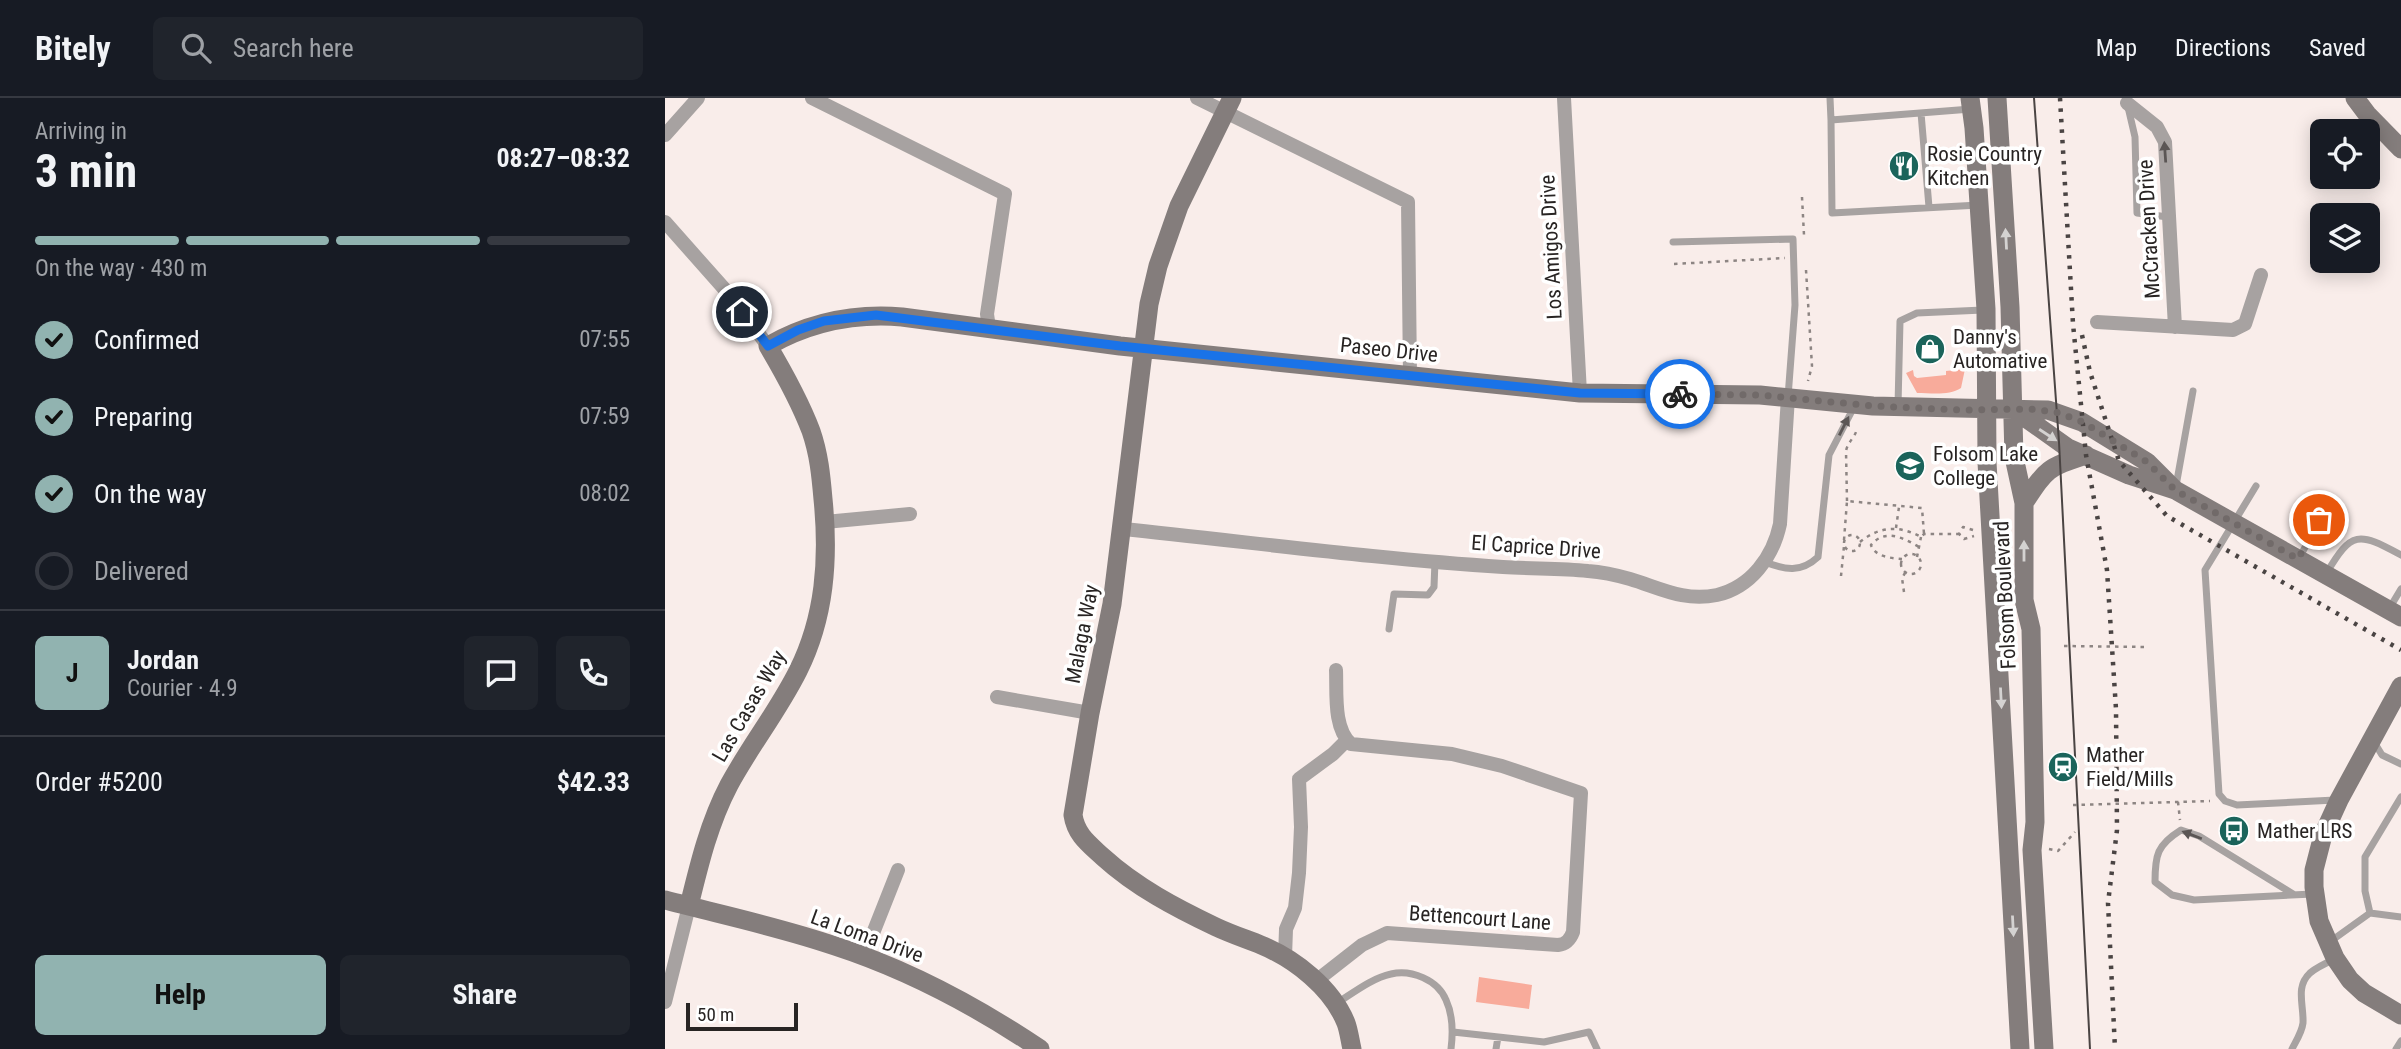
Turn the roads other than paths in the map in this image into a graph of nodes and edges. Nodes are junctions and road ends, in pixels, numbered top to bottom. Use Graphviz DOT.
graph roads {
  1 [pos="698,98"];
  2 [pos="812,98"];
  3 [pos="1196,98"];
  4 [pos="1564,98"];
  5 [pos="1830,98"];
  6 [pos="1997,98"];
  7 [pos="2355,98"];
  8 [pos="1971,103"];
  9 [pos="2127,103"];
  10 [pos="1228,105"];
  11 [pos="1921,113"];
  12 [pos="1831,120"];
  13 [pos="665,135"];
  14 [pos="2401,149"];
  15 [pos="1980,205"];
  16 [pos="1929,207"];
  17 [pos="2168,217"];
  18 [pos="665,222"];
  19 [pos="1672,242"];
  20 [pos="2260,275"];
  21 [pos="1986,309"];
  22 [pos="2097,322"];
  23 [pos="2175,327"];
  24 [pos="989,328"];
  25 [pos="768,346"];
  26 [pos="1142,347"];
  27 [pos="1410,375"];
  28 [pos="2193,391"];
  29 [pos="1580,393"];
  30 [pos="1788,397"];
  31 [pos="1856,404"];
  32 [pos="1898,407"];
  33 [pos="2013,409"];
  34 [pos="1988,410"];
  35 [pos="2086,455"];
  36 [pos="2256,486"];
  37 [pos="2175,490"];
  38 [pos="2024,503"];
  39 [pos="910,514"];
  40 [pos="2319,520"];
  41 [pos="825,522"];
  42 [pos="2234,524"];
  43 [pos="1123,529"];
  44 [pos="2401,555"];
  45 [pos="2298,559"];
  46 [pos="1435,561"];
  47 [pos="1765,562"];
  48 [pos="2326,575"];
  49 [pos="2401,589"];
  50 [pos="2395,613"];
  51 [pos="1389,629"];
  52 [pos="1336,670"];
  53 [pos="2401,686"];
  54 [pos="997,697"];
  55 [pos="1090,713"];
  56 [pos="2372,739"];
  57 [pos="1347,740"];
  58 [pos="2401,764"];
  59 [pos="2401,797"];
  60 [pos="2339,800"];
  61 [pos="898,870"];
  62 [pos="2293,894"];
  63 [pos="2314,894"];
  64 [pos="665,900"];
  65 [pos="689,906"];
  66 [pos="2370,913"];
  67 [pos="2401,917"];
  68 [pos="2331,951"];
  69 [pos="865,956"];
  70 [pos="1285,957"];
  71 [pos="668,977"];
  72 [pos="1316,981"];
  73 [pos="665,1002"];
  74 [pos="1335,1005"];
  75 [pos="2401,1014"];
  76 [pos="1453,1032"];
  77 [pos="1497,1037"];
  78 [pos="2401,1041"];
  79 [pos="1028,1046"];
  80 [pos="1543,1046"];
  81 [pos="1352,1049"];
  82 [pos="1451,1049"];
  83 [pos="1496,1049"];
  84 [pos="1597,1049"];
  85 [pos="2020,1049"];
  86 [pos="2043,1049"];
  87 [pos="2292,1049"];
  88 [pos="2396,1049"];
  1 -- 13 [label="street"];
  2 -- 24 [label="street"];
  3 -- 10 [label="street"];
  4 -- 29 [label="street, Los Amigos Drive"];
  5 -- 12 [label="lane"];
  33 -- 6 [label="street, Folsom Boulevard, one-way"];
  7 -- 14 [label="street"];
  8 -- 11 [label="lane"];
  8 -- 15 [label="street, Folsom Boulevard"];
  17 -- 9 [label="street, McCracken Drive, one-way"];
  9 -- 17 [label="lane"];
  10 -- 26 [label="street, Malaga Way"];
  10 -- 27 [label="street"];
  11 -- 12 [label="lane"];
  11 -- 16 [label="lane"];
  12 -- 16 [label="lane"];
  15 -- 16 [label="lane"];
  15 -- 21 [label="street, Folsom Boulevard"];
  17 -- 23 [label="street, McCracken Drive"];
  18 -- 25 [label="street, Las Casas Way"];
  19 -- 30 [label="lane"];
  20 -- 23 [label="street, McCracken Drive"];
  21 -- 32 [label="lane"];
  21 -- 34 [label="street, Folsom Boulevard"];
  22 -- 23 [label="street, McCracken Drive"];
  24 -- 25 [label="street, Paseo Drive"];
  24 -- 26 [label="street, Paseo Drive"];
  25 -- 41 [label="street, Las Casas Way"];
  26 -- 27 [label="street, Paseo Drive"];
  26 -- 43 [label="street, Malaga Way"];
  27 -- 29 [label="street, Paseo Drive"];
  28 -- 37 [label="lane"];
  29 -- 30 [label="street, Paseo Drive"];
  30 -- 31 [label="street, Paseo Drive"];
  30 -- 47 [label="street, El Caprice Drive"];
  31 -- 32 [label="street, Paseo Drive"];
  47 -- 31 [label="lane, one-way"];
  32 -- 34 [label="street, Paseo Drive"];
  33 -- 34 [label="street, Paseo Drive"];
  33 -- 35 [label="street, one-way"];
  33 -- 37 [label="street, Paseo Drive"];
  33 -- 38 [label="street, Folsom Boulevard"];
  34 -- 85 [label="street, Folsom Boulevard, one-way"];
  35 -- 37 [label="street"];
  35 -- 38 [label="street"];
  36 -- 42 [label="lane"];
  37 -- 42 [label="street"];
  86 -- 38 [label="street, Folsom Boulevard, one-way"];
  39 -- 41 [label="street"];
  40 -- 45 [label="lane"];
  41 -- 65 [label="street, Las Casas Way"];
  42 -- 45 [label="street"];
  42 -- 60 [label="lane"];
  43 -- 46 [label="street, El Caprice Drive"];
  43 -- 55 [label="street, Malaga Way"];
  44 -- 48 [label="lane"];
  45 -- 48 [label="street"];
  46 -- 47 [label="street, El Caprice Drive"];
  46 -- 51 [label="lane"];
  48 -- 50 [label="street"];
  49 -- 50 [label="lane"];
  52 -- 57 [label="street"];
  53 -- 56 [label="street"];
  54 -- 55 [label="street"];
  55 -- 70 [label="street, Malaga Way"];
  56 -- 58 [label="lane"];
  56 -- 60 [label="street"];
  57 -- 70 [label="street"];
  57 -- 72 [label="street, Bettencourt Lane"];
  59 -- 66 [label="lane"];
  60 -- 63 [label="street"];
  61 -- 69 [label="street"];
  62 -- 62 [label="lane, one-way"];
  62 -- 63 [label="lane"];
  63 -- 68 [label="street"];
  64 -- 65 [label="street, La Loma Drive"];
  65 -- 69 [label="street, La Loma Drive"];
  65 -- 71 [label="street, Las Casas Way"];
  66 -- 67 [label="lane"];
  66 -- 68 [label="lane"];
  68 -- 75 [label="street"];
  68 -- 87 [label="lane"];
  69 -- 79 [label="street, La Loma Drive"];
  70 -- 72 [label="street, Malaga Way"];
  71 -- 73 [label="street, Las Casas Way"];
  72 -- 74 [label="street, Malaga Way"];
  74 -- 76 [label="lane"];
  74 -- 81 [label="street, Malaga Way"];
  76 -- 77 [label="lane"];
  76 -- 82 [label="lane"];
  77 -- 80 [label="lane"];
  77 -- 83 [label="lane"];
  78 -- 88 [label="lane"];
  80 -- 84 [label="lane"];
}
